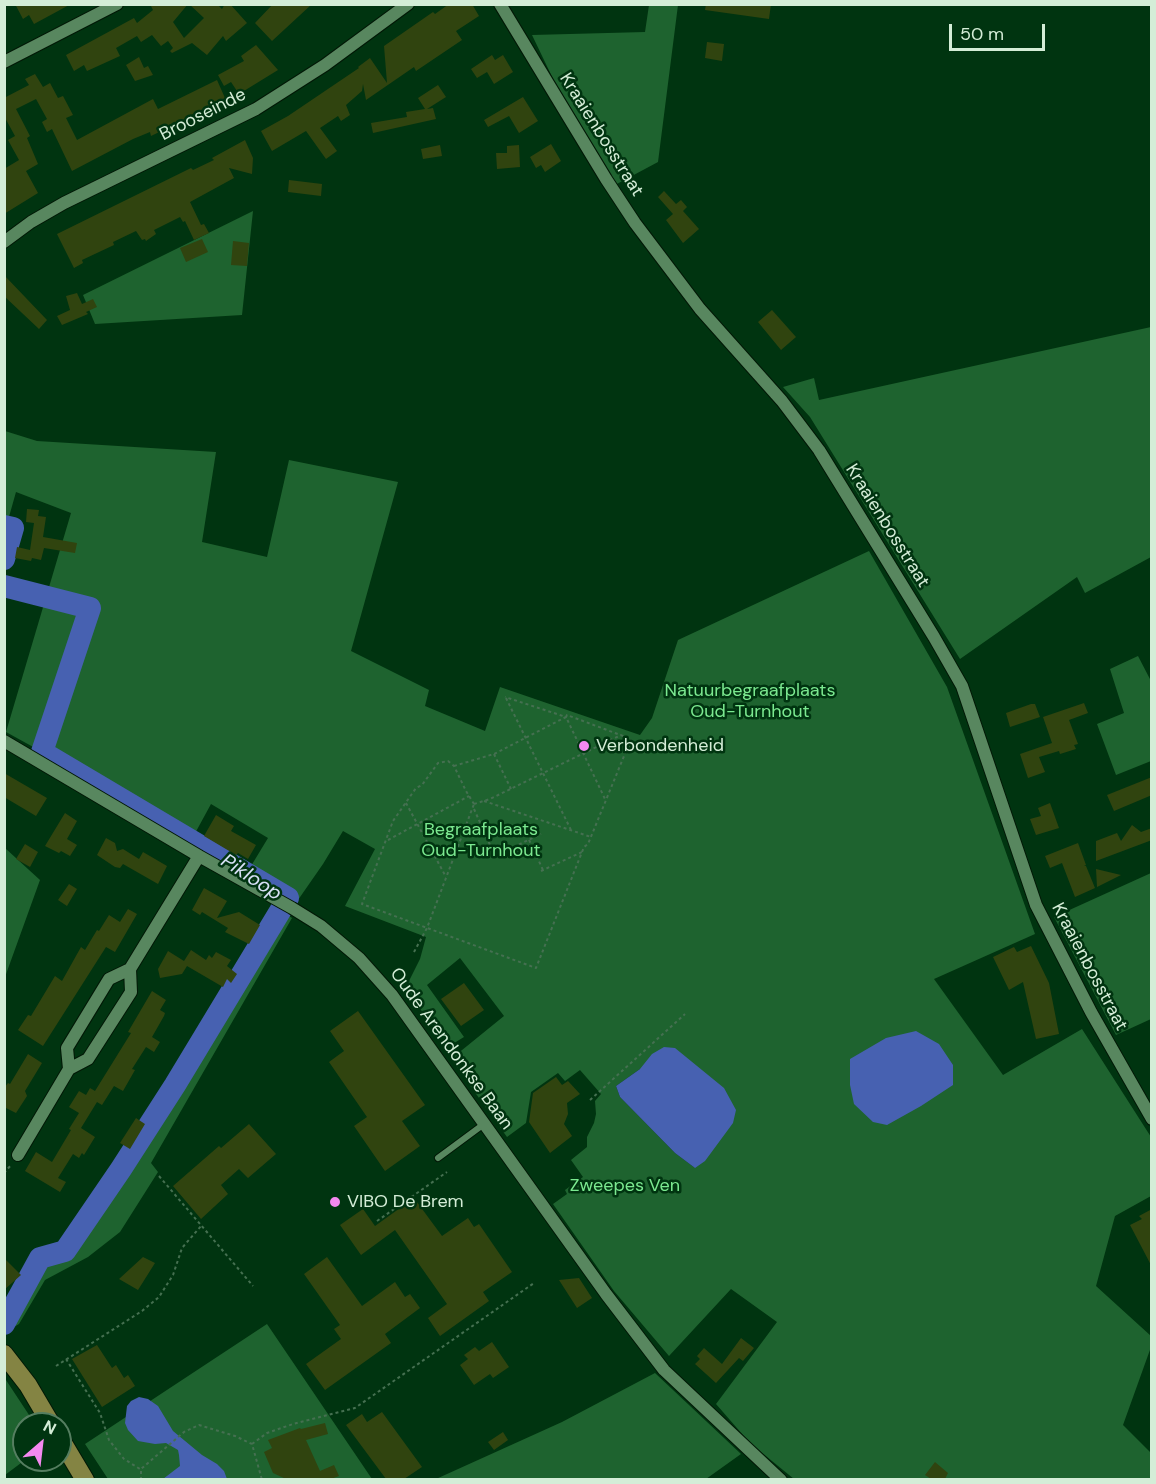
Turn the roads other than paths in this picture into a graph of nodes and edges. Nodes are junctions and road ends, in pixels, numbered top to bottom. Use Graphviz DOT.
graph roads {
  1 [pos="117,4"];
  2 [pos="408,4"];
  3 [pos="500,4"];
  4 [pos="4,62"];
  5 [pos="4,242"];
  6 [pos="4,741"];
  7 [pos="199,856"];
  8 [pos="130,969"];
  9 [pos="69,1069"];
  10 [pos="1152,1119"];
  11 [pos="484,1124"];
  12 [pos="18,1155"];
  13 [pos="438,1158"];
  14 [pos="4,1354"];
  15 [pos="44,1412"];
  16 [pos="72,1458"];
  17 [pos="85,1479"];
  18 [pos="781,1479"];
  1 -- 4 [label="street"];
  2 -- 5 [label="street, Brooseinde"];
  3 -- 10 [label="street, Kraaienbosstraat"];
  6 -- 7 [label="street, Oude Arendonkse Baan"];
  7 -- 8 [label="street"];
  7 -- 11 [label="street, Oude Arendonkse Baan"];
  8 -- 9 [label="street"];
  8 -- 9 [label="street"];
  9 -- 12 [label="street"];
  11 -- 13 [label="lane"];
  11 -- 18 [label="street, Oude Arendonkse Baan"];
  14 -- 15 [label="main road"];
  16 -- 17 [label="main road"];
}
